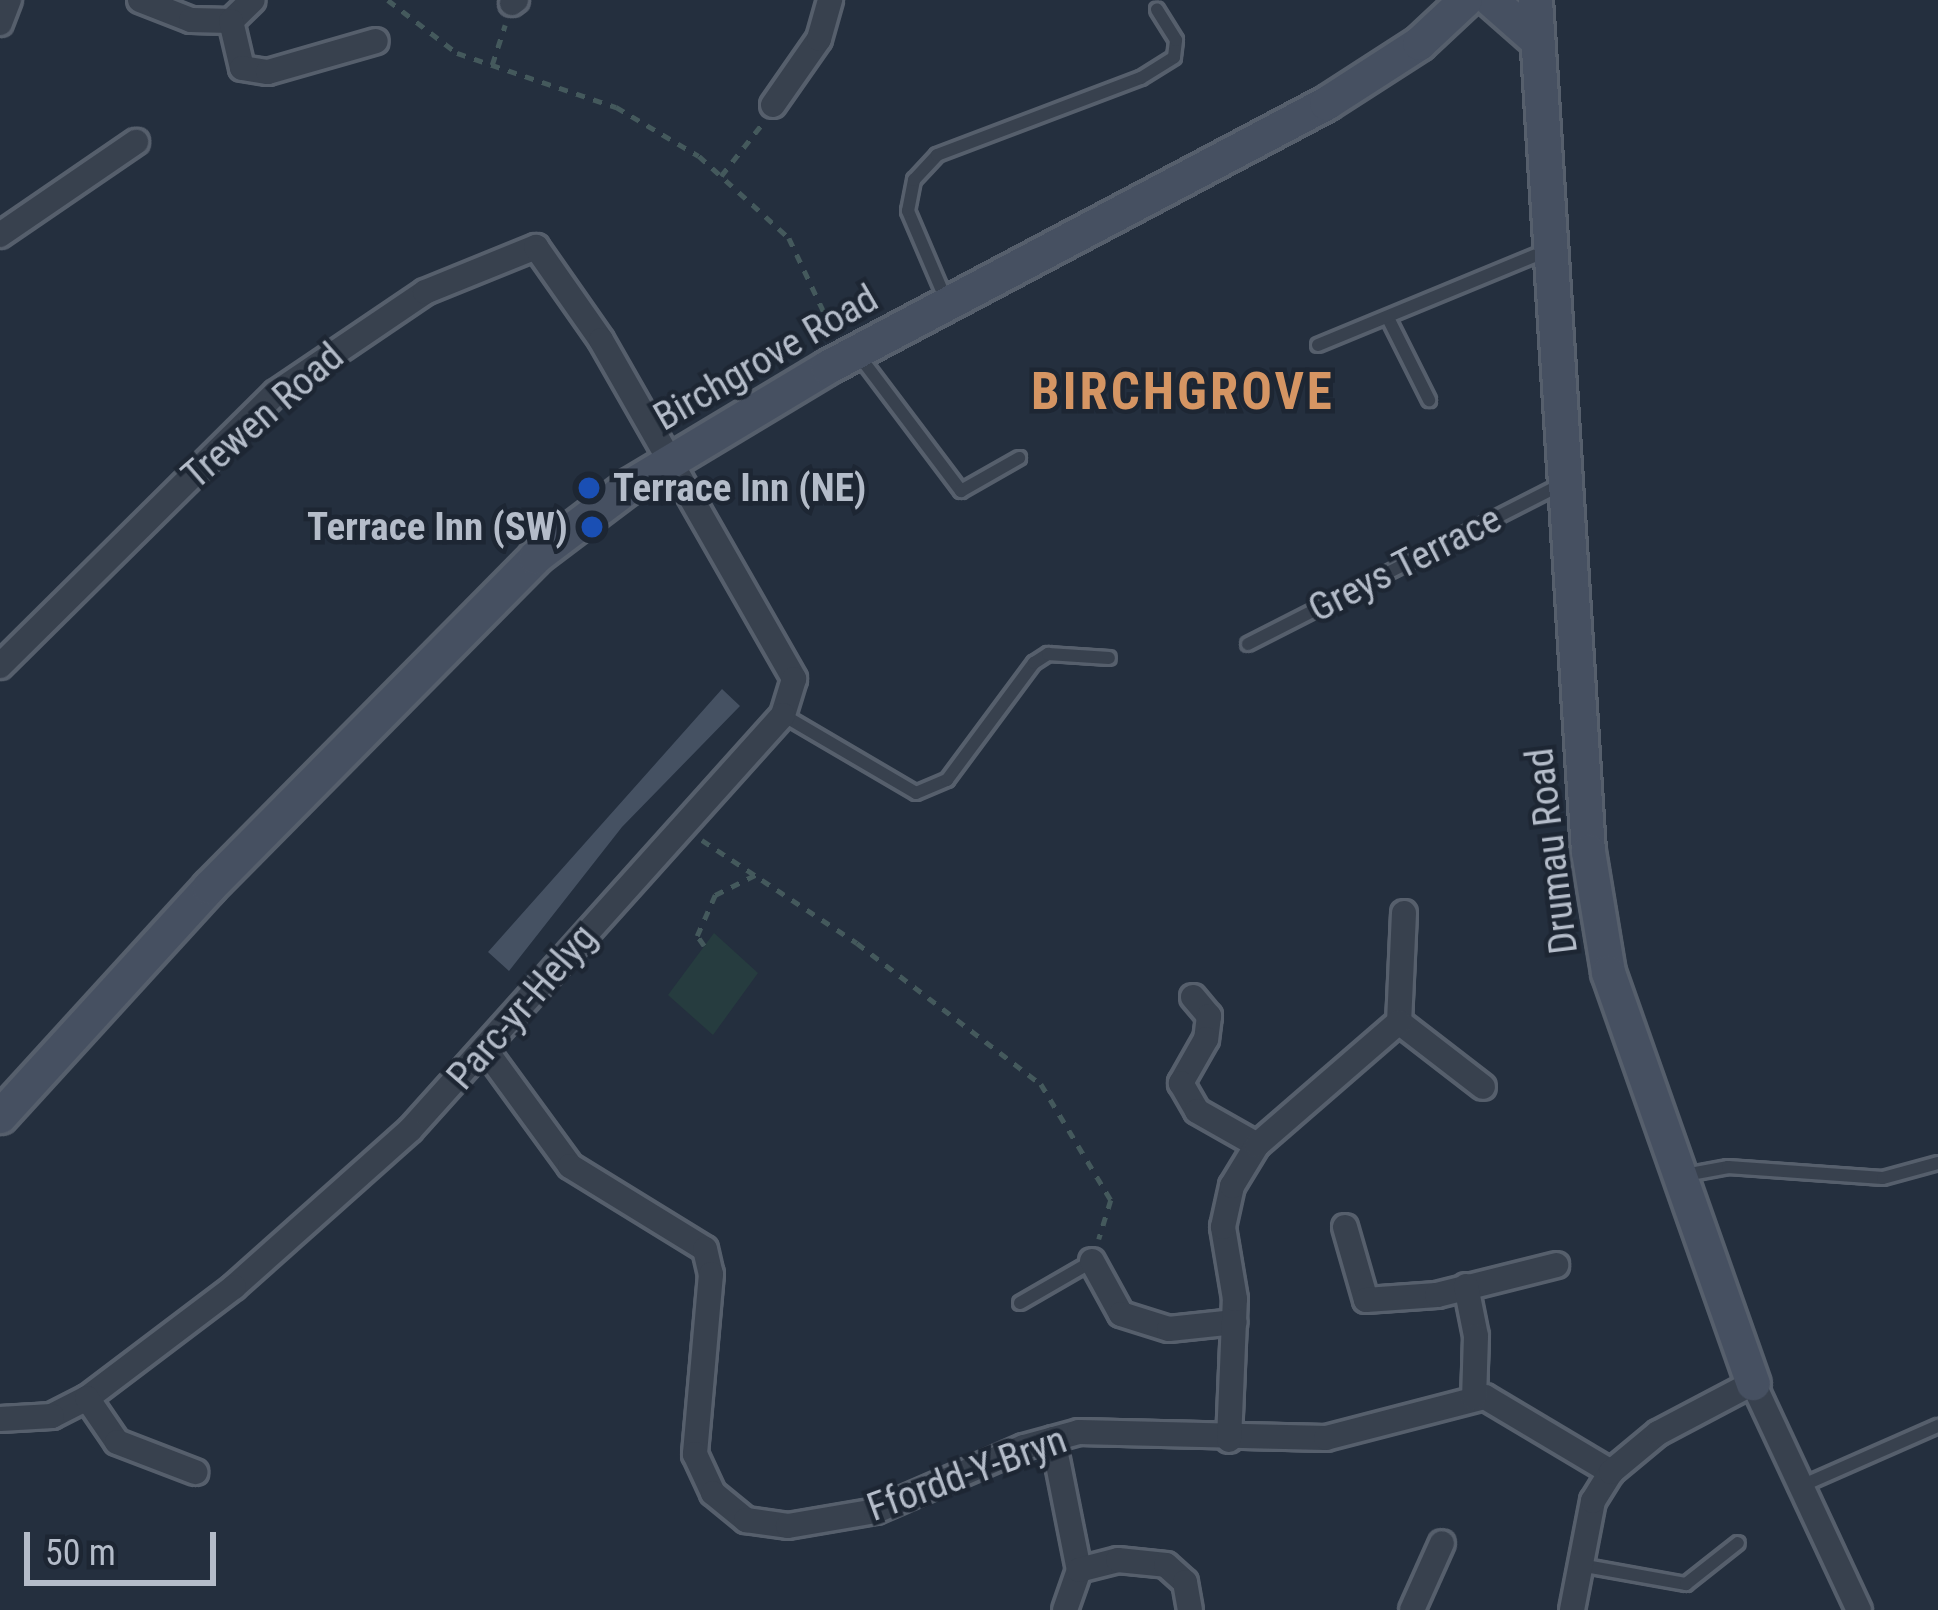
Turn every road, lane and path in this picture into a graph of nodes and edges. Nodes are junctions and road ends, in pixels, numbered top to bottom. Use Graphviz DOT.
graph roads {
  1 [pos="9,0"];
  2 [pos="140,0"];
  3 [pos="253,0"];
  4 [pos="388,0"];
  5 [pos="830,0"];
  6 [pos="1465,0"];
  7 [pos="1491,0"];
  8 [pos="1535,0"];
  9 [pos="514,1"];
  10 [pos="1157,10"];
  11 [pos="231,21"];
  12 [pos="0,23"];
  13 [pos="1533,37"];
  14 [pos="376,41"];
  15 [pos="492,65"];
  16 [pos="773,104"];
  17 [pos="136,142"];
  18 [pos="721,176"];
  19 [pos="1,238"];
  20 [pos="1549,250"];
  21 [pos="946,302"];
  22 [pos="1388,318"];
  23 [pos="1318,345"];
  24 [pos="850,355"];
  25 [pos="1430,400"];
  26 [pos="1019,458"];
  27 [pos="671,462"];
  28 [pos="1562,484"];
  29 [pos="1248,644"];
  30 [pos="1109,658"];
  31 [pos="0,666"];
  32 [pos="783,715"];
  33 [pos="682,824"];
  34 [pos="757,874"];
  35 [pos="1405,913"];
  36 [pos="704,946"];
  37 [pos="1193,998"];
  38 [pos="1399,1022"];
  39 [pos="488,1052"];
  40 [pos="1483,1087"];
  41 [pos="0,1116"];
  42 [pos="1257,1145"];
  43 [pos="1938,1163"];
  44 [pos="1677,1177"];
  45 [pos="1345,1227"];
  46 [pos="1092,1262"];
  47 [pos="1556,1264"];
  48 [pos="1466,1286"];
  49 [pos="1020,1303"];
  50 [pos="1235,1322"];
  51 [pos="1753,1383"];
  52 [pos="87,1398"];
  53 [pos="1474,1398"];
  54 [pos="0,1419"];
  55 [pos="1938,1426"];
  56 [pos="1053,1439"];
  57 [pos="1228,1440"];
  58 [pos="195,1472"];
  59 [pos="1611,1472"];
  60 [pos="1801,1486"];
  61 [pos="1442,1543"];
  62 [pos="1738,1543"];
  63 [pos="1580,1565"];
  64 [pos="1079,1570"];
  65 [pos="1065,1610"];
  66 [pos="1190,1610"];
  67 [pos="1412,1610"];
  68 [pos="1572,1610"];
  69 [pos="1859,1610"];
  1 -- 12 [label="street"];
  2 -- 11 [label="street"];
  3 -- 11 [label="street"];
  4 -- 15 [label="path"];
  5 -- 16 [label="street"];
  6 -- 21 [label="main road, Birchgrove Road"];
  7 -- 13 [label="main road"];
  8 -- 13 [label="main road, Drumau Road"];
  9 -- 15 [label="path"];
  10 -- 21 [label="lane"];
  11 -- 14 [label="street"];
  13 -- 20 [label="main road, Drumau Road"];
  15 -- 18 [label="path"];
  16 -- 18 [label="path"];
  17 -- 19 [label="street"];
  18 -- 24 [label="path"];
  20 -- 22 [label="lane"];
  20 -- 28 [label="main road, Drumau Road"];
  21 -- 24 [label="main road, Birchgrove Road"];
  22 -- 23 [label="lane"];
  22 -- 25 [label="lane"];
  24 -- 26 [label="lane"];
  24 -- 27 [label="main road, Birchgrove Road"];
  27 -- 31 [label="street, Trewen Road"];
  27 -- 32 [label="street"];
  27 -- 41 [label="main road, Birchgrove Road"];
  28 -- 29 [label="lane, Greys Terrace"];
  28 -- 44 [label="main road, Drumau Road"];
  30 -- 32 [label="lane"];
  32 -- 33 [label="street, Parc-yr-Helyg"];
  33 -- 34 [label="path"];
  33 -- 39 [label="street, Parc-yr-Helyg"];
  34 -- 36 [label="path"];
  34 -- 46 [label="path"];
  35 -- 38 [label="street"];
  37 -- 42 [label="street"];
  38 -- 40 [label="street"];
  38 -- 42 [label="street"];
  39 -- 52 [label="street, Parc-yr-Helyg"];
  39 -- 56 [label="street, Ffordd-Y-Bryn"];
  42 -- 50 [label="street"];
  43 -- 44 [label="lane"];
  44 -- 51 [label="main road, Drumau Road"];
  45 -- 48 [label="street"];
  46 -- 49 [label="lane"];
  46 -- 50 [label="street"];
  47 -- 48 [label="street"];
  48 -- 53 [label="street"];
  50 -- 57 [label="street"];
  51 -- 59 [label="street"];
  51 -- 60 [label="street, Drumau Road"];
  52 -- 54 [label="street, Parc-yr-Helyg"];
  52 -- 58 [label="street"];
  53 -- 57 [label="street, Ffordd-Y-Bryn"];
  53 -- 59 [label="street"];
  55 -- 60 [label="lane"];
  56 -- 57 [label="street, Ffordd-Y-Bryn"];
  56 -- 64 [label="street"];
  59 -- 63 [label="street"];
  60 -- 69 [label="street, Drumau Road"];
  61 -- 67 [label="street"];
  62 -- 63 [label="lane"];
  63 -- 68 [label="street"];
  64 -- 65 [label="street"];
  64 -- 66 [label="street"];
}
